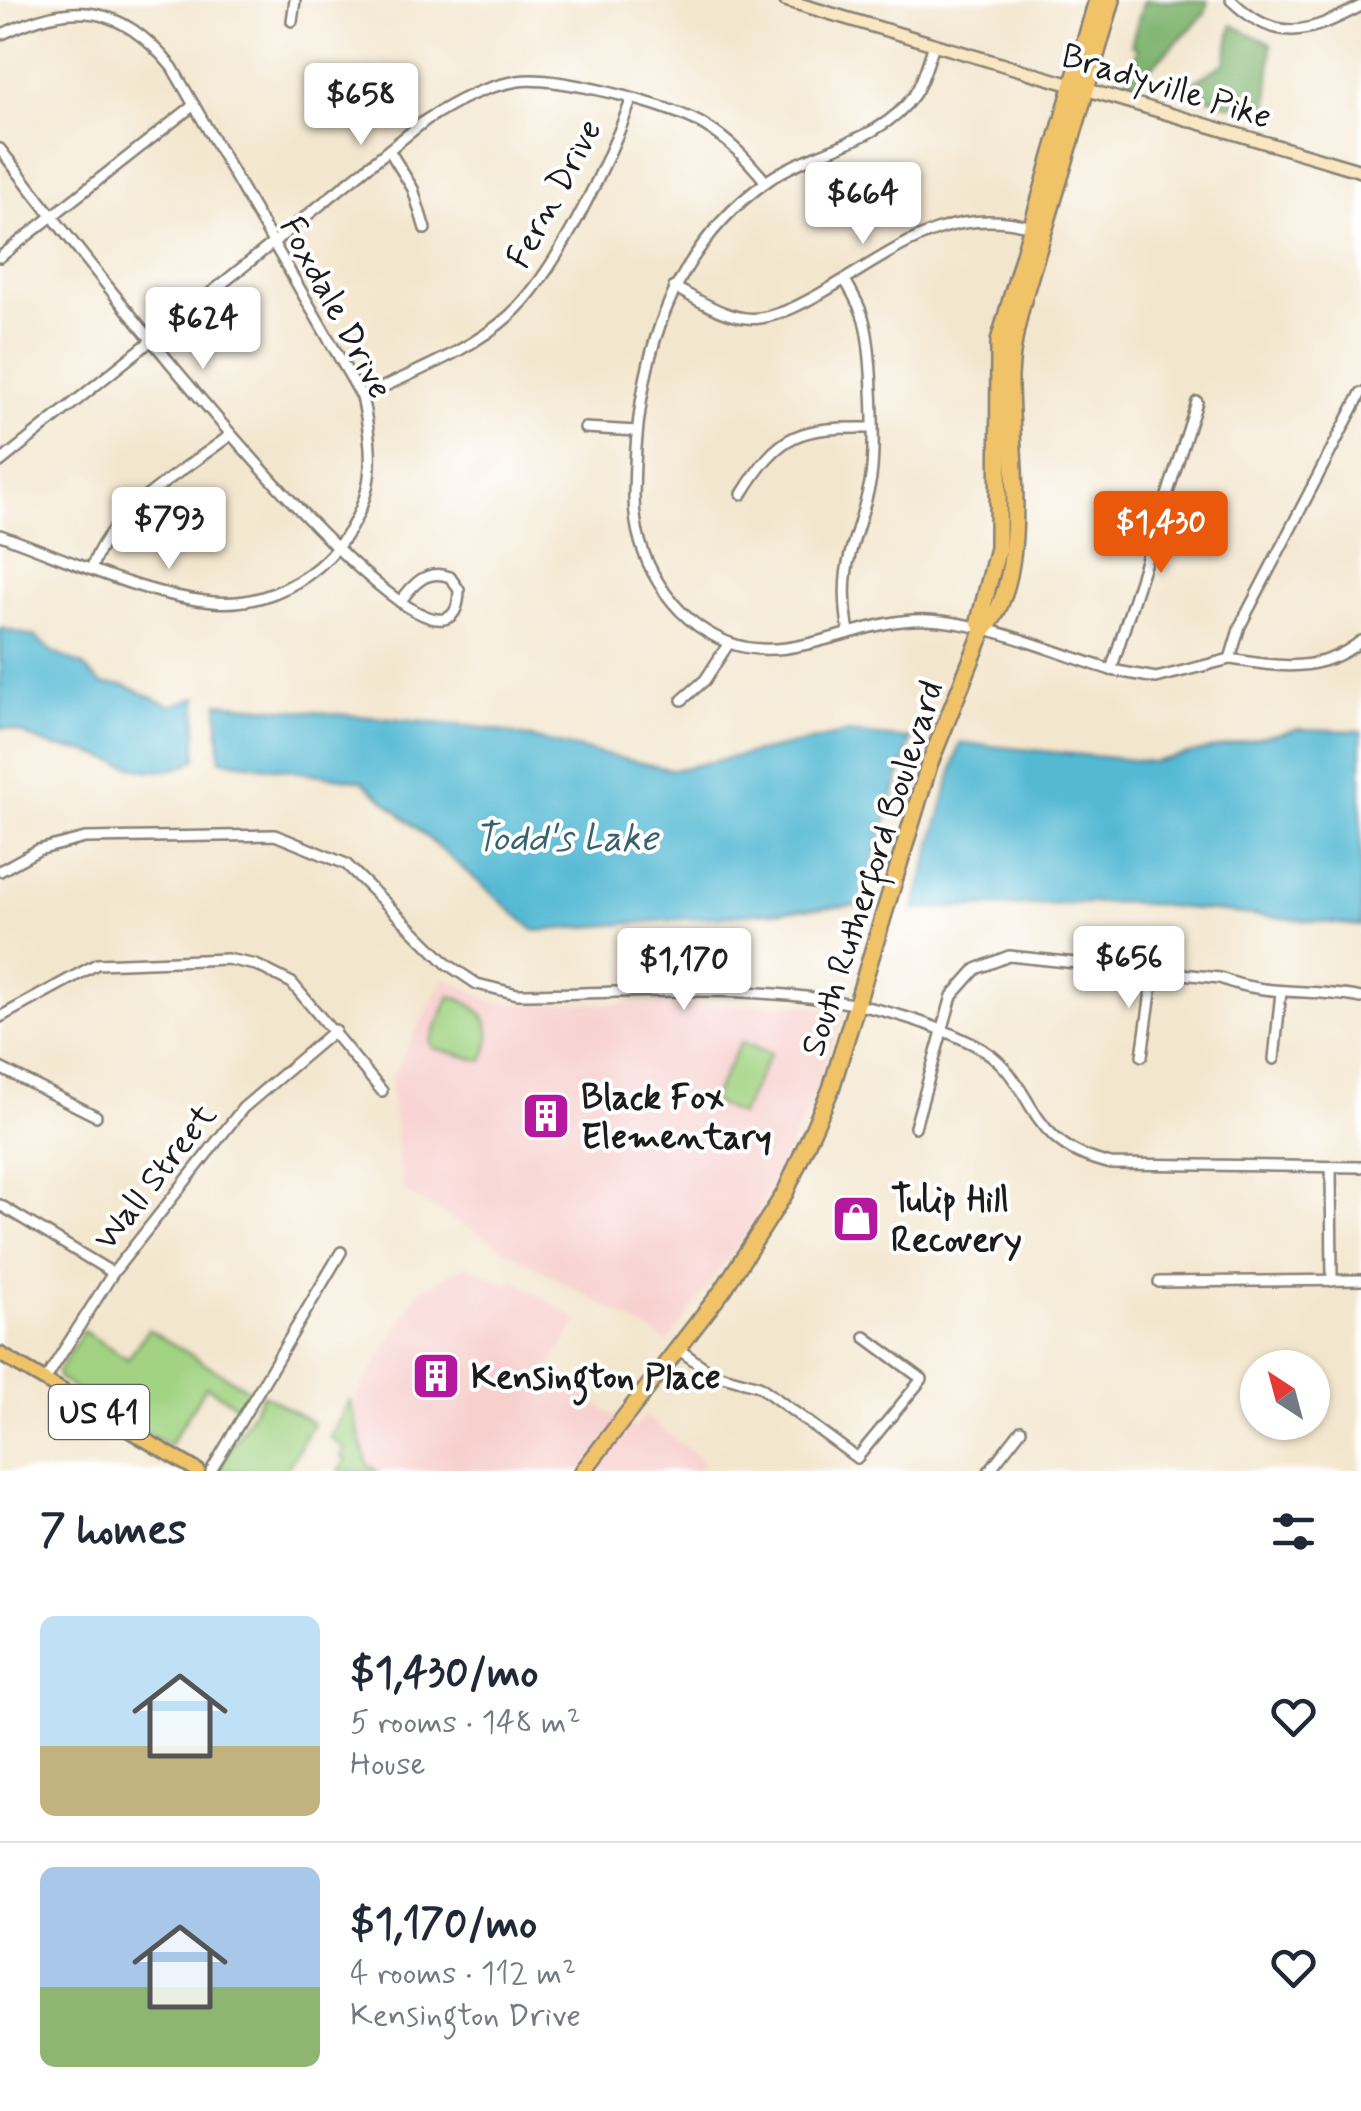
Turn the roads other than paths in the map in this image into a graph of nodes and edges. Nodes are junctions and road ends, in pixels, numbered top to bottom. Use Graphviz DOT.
graph roads {
  1 [pos="113,0"];
  2 [pos="295,0"];
  3 [pos="785,0"];
  4 [pos="1097,0"];
  5 [pos="1112,0"];
  6 [pos="1231,0"];
  7 [pos="1361,6"];
  8 [pos="106,12"];
  9 [pos="292,21"];
  10 [pos="0,34"];
  11 [pos="934,45"];
  12 [pos="1079,87"];
  13 [pos="631,101"];
  14 [pos="194,105"];
  15 [pos="0,149"];
  16 [pos="389,150"];
  17 [pos="1361,171"];
  18 [pos="766,182"];
  19 [pos="53,215"];
  20 [pos="425,228"];
  21 [pos="1037,229"];
  22 [pos="273,243"];
  23 [pos="0,257"];
  24 [pos="845,280"];
  25 [pos="674,287"];
  26 [pos="152,339"];
  27 [pos="1361,393"];
  28 [pos="362,397"];
  29 [pos="1196,402"];
  30 [pos="585,428"];
  31 [pos="870,428"];
  32 [pos="637,431"];
  33 [pos="230,436"];
  34 [pos="0,462"];
  35 [pos="742,494"];
  36 [pos="0,535"];
  37 [pos="338,548"];
  38 [pos="92,567"];
  39 [pos="400,602"];
  40 [pos="982,631"];
  41 [pos="849,633"];
  42 [pos="1361,641"];
  43 [pos="729,643"];
  44 [pos="1230,660"];
  45 [pos="1111,670"];
  46 [pos="682,700"];
  47 [pos="0,870"];
  48 [pos="1154,970"];
  49 [pos="1280,992"];
  50 [pos="1361,998"];
  51 [pos="858,1005"];
  52 [pos="0,1017"];
  53 [pos="334,1030"];
  54 [pos="941,1030"];
  55 [pos="1142,1056"];
  56 [pos="1274,1058"];
  57 [pos="0,1068"];
  58 [pos="382,1091"];
  59 [pos="96,1116"];
  60 [pos="915,1128"];
  61 [pos="1331,1167"];
  62 [pos="1361,1167"];
  63 [pos="0,1205"];
  64 [pos="341,1252"];
  65 [pos="113,1274"];
  66 [pos="1332,1280"];
  67 [pos="1361,1280"];
  68 [pos="1159,1282"];
  69 [pos="865,1337"];
  70 [pos="678,1349"];
  71 [pos="0,1354"];
  72 [pos="45,1380"];
  73 [pos="1020,1430"];
  74 [pos="198,1471"];
  75 [pos="211,1471"];
  76 [pos="584,1471"];
  77 [pos="989,1471"];
  1 -- 8 [label="street"];
  2 -- 9 [label="street"];
  3 -- 11 [label="main road, Bradyville Pike"];
  4 -- 12 [label="highway, South Rutherford Boulevard"];
  5 -- 12 [label="highway, South Rutherford Boulevard"];
  6 -- 7 [label="street"];
  8 -- 10 [label="street"];
  8 -- 14 [label="street, Foxdale Drive"];
  11 -- 12 [label="main road, Bradyville Pike"];
  11 -- 18 [label="street"];
  12 -- 17 [label="main road, Bradyville Pike"];
  12 -- 21 [label="highway, South Rutherford Boulevard"];
  13 -- 16 [label="street"];
  13 -- 18 [label="street"];
  13 -- 28 [label="street, Fern Drive"];
  14 -- 19 [label="street"];
  14 -- 22 [label="street, Foxdale Drive"];
  15 -- 19 [label="street"];
  16 -- 20 [label="street"];
  16 -- 22 [label="street"];
  18 -- 25 [label="street"];
  19 -- 23 [label="street"];
  19 -- 26 [label="street"];
  21 -- 24 [label="street"];
  21 -- 40 [label="highway, South Rutherford Boulevard"];
  22 -- 26 [label="street"];
  22 -- 28 [label="street, Foxdale Drive"];
  24 -- 25 [label="street"];
  24 -- 31 [label="street"];
  25 -- 32 [label="street"];
  26 -- 33 [label="street"];
  26 -- 34 [label="street"];
  27 -- 44 [label="street"];
  28 -- 37 [label="street, Foxdale Drive"];
  29 -- 45 [label="street"];
  30 -- 32 [label="street"];
  31 -- 35 [label="street"];
  31 -- 41 [label="street"];
  32 -- 43 [label="street"];
  33 -- 37 [label="street"];
  33 -- 38 [label="street"];
  36 -- 38 [label="street"];
  37 -- 38 [label="street"];
  37 -- 39 [label="street"];
  39 -- 39 [label="street"];
  40 -- 41 [label="street"];
  40 -- 45 [label="street"];
  40 -- 51 [label="highway, South Rutherford Boulevard"];
  41 -- 43 [label="street"];
  42 -- 44 [label="street"];
  43 -- 46 [label="street"];
  44 -- 45 [label="street"];
  47 -- 51 [label="street"];
  48 -- 49 [label="street"];
  48 -- 54 [label="street"];
  48 -- 55 [label="street"];
  49 -- 50 [label="street"];
  49 -- 56 [label="street"];
  51 -- 54 [label="street"];
  51 -- 70 [label="highway, South Rutherford Boulevard"];
  52 -- 53 [label="street"];
  53 -- 58 [label="street"];
  53 -- 65 [label="street, Wall Street"];
  54 -- 60 [label="street"];
  54 -- 61 [label="street"];
  57 -- 59 [label="street"];
  61 -- 62 [label="street"];
  61 -- 66 [label="street"];
  63 -- 65 [label="street"];
  64 -- 75 [label="street"];
  65 -- 72 [label="street, Wall Street"];
  66 -- 67 [label="street"];
  66 -- 68 [label="street"];
  69 -- 70 [label="street"];
  70 -- 76 [label="highway, South Rutherford Boulevard"];
  71 -- 72 [label="main road, US 41"];
  72 -- 74 [label="main road, US 41"];
  73 -- 77 [label="street"];
}
